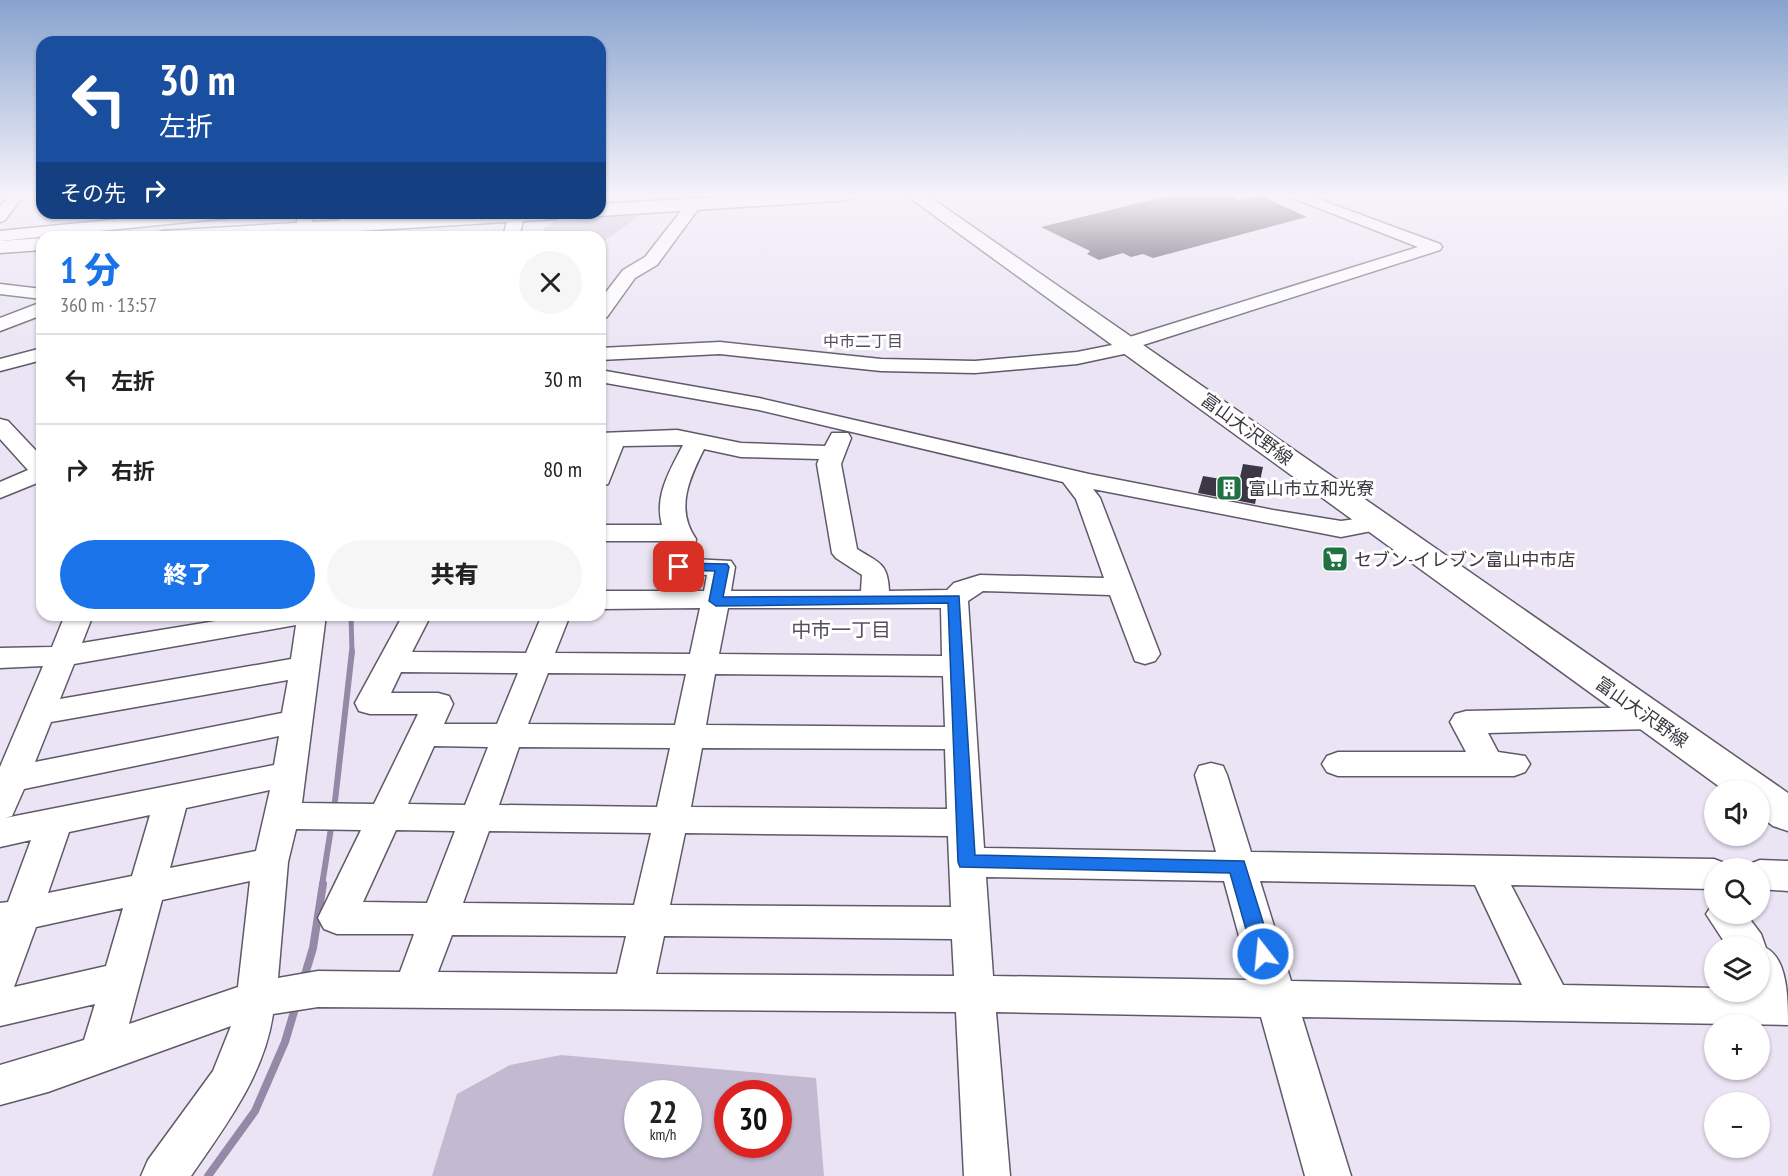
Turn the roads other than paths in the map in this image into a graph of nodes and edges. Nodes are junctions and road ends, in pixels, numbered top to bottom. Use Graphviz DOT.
graph roads {
  1 [pos="659,250"];
  2 [pos="993,250"];
  3 [pos="1425,250"];
  4 [pos="0,289"];
  5 [pos="36,293"];
  6 [pos="606,305"];
  7 [pos="36,310"];
  8 [pos="0,325"];
  9 [pos="1129,345"];
  10 [pos="606,354"];
  11 [pos="36,356"];
  12 [pos="0,365"];
  13 [pos="606,377"];
  14 [pos="848,423"];
  15 [pos="0,426"];
  16 [pos="607,440"];
  17 [pos="697,440"];
  18 [pos="831,453"];
  19 [pos="36,465"];
  20 [pos="36,474"];
  21 [pos="1071,477"];
  22 [pos="0,491"];
  23 [pos="1378,523"];
  24 [pos="606,533"];
  25 [pos="678,533"];
  26 [pos="1120,587"];
  27 [pos="875,599"];
  28 [pos="954,599"];
  29 [pos="606,600"];
  30 [pos="716,601"];
  31 [pos="77,621"];
  32 [pos="269,621"];
  33 [pos="311,621"];
  34 [pos="414,621"];
  35 [pos="554,621"];
  36 [pos="1145,654"];
  37 [pos="62,656"];
  38 [pos="0,658"];
  39 [pos="390,662"];
  40 [pos="537,663"];
  41 [pos="702,664"];
  42 [pos="958,666"];
  43 [pos="305,667"];
  44 [pos="39,713"];
  45 [pos="1652,718"];
  46 [pos="297,721"];
  47 [pos="426,735"];
  48 [pos="508,735"];
  49 [pos="687,736"];
  50 [pos="961,738"];
  51 [pos="1338,764"];
  52 [pos="288,774"];
  53 [pos="1211,775"];
  54 [pos="1739,780"];
  55 [pos="6,793"];
  56 [pos="172,798"];
  57 [pos="1770,802"];
  58 [pos="1788,815"];
  59 [pos="283,816"];
  60 [pos="383,818"];
  61 [pos="477,818"];
  62 [pos="671,821"];
  63 [pos="55,822"];
  64 [pos="965,823"];
  65 [pos="0,833"];
  66 [pos="270,862"];
  67 [pos="967,862"];
  68 [pos="1237,866"];
  69 [pos="1486,871"];
  70 [pos="1770,875"];
  71 [pos="1788,876"];
  72 [pos="1704,882"];
  73 [pos="146,888"];
  74 [pos="11,917"];
  75 [pos="439,917"];
  76 [pos="648,919"];
  77 [pos="970,923"];
  78 [pos="0,975"];
  79 [pos="1770,978"];
  80 [pos="122,980"];
  81 [pos="412,991"];
  82 [pos="632,992"];
  83 [pos="975,994"];
  84 [pos="256,999"];
  85 [pos="1276,999"];
  86 [pos="1551,1003"];
  87 [pos="1788,1006"];
  88 [pos="0,1008"];
  89 [pos="101,1053"];
  90 [pos="0,1085"];
  91 [pos="164,1176"];
  92 [pos="987,1176"];
  93 [pos="1328,1176"];
  1 -- 6 [label="street"];
  2 -- 9 [label="main road, 富山大沢野線"];
  3 -- 9 [label="street"];
  4 -- 5 [label="street"];
  7 -- 8 [label="street"];
  9 -- 10 [label="street"];
  9 -- 23 [label="main road, 富山大沢野線"];
  11 -- 12 [label="street"];
  13 -- 14 [label="street"];
  14 -- 18 [label="street"];
  14 -- 21 [label="street"];
  15 -- 19 [label="street"];
  16 -- 17 [label="street"];
  17 -- 18 [label="street"];
  17 -- 25 [label="street"];
  18 -- 27 [label="street"];
  20 -- 22 [label="street"];
  21 -- 23 [label="street"];
  21 -- 26 [label="street"];
  23 -- 45 [label="main road, 富山大沢野線"];
  24 -- 25 [label="street"];
  25 -- 30 [label="street"];
  26 -- 28 [label="street"];
  26 -- 36 [label="street"];
  27 -- 28 [label="street"];
  27 -- 30 [label="street"];
  28 -- 42 [label="street"];
  29 -- 30 [label="street"];
  30 -- 41 [label="street"];
  31 -- 37 [label="street"];
  32 -- 37 [label="street"];
  33 -- 43 [label="street"];
  34 -- 39 [label="street"];
  35 -- 40 [label="street"];
  37 -- 38 [label="street"];
  37 -- 44 [label="street"];
  39 -- 40 [label="street"];
  39 -- 47 [label="street"];
  40 -- 41 [label="street"];
  40 -- 48 [label="street"];
  41 -- 42 [label="street"];
  41 -- 49 [label="street"];
  42 -- 50 [label="street"];
  43 -- 44 [label="street"];
  43 -- 46 [label="street"];
  44 -- 55 [label="street"];
  45 -- 51 [label="street"];
  45 -- 54 [label="main road, 富山大沢野線"];
  46 -- 52 [label="street"];
  46 -- 55 [label="street"];
  47 -- 48 [label="street"];
  47 -- 60 [label="street"];
  48 -- 49 [label="street"];
  48 -- 61 [label="street"];
  49 -- 50 [label="street"];
  49 -- 62 [label="street"];
  50 -- 64 [label="street"];
  52 -- 56 [label="street"];
  52 -- 59 [label="street"];
  53 -- 68 [label="street"];
  56 -- 63 [label="street"];
  56 -- 73 [label="street"];
  57 -- 58 [label="main road"];
  59 -- 60 [label="street"];
  59 -- 66 [label="street"];
  60 -- 61 [label="street"];
  60 -- 75 [label="street"];
  61 -- 62 [label="street"];
  61 -- 75 [label="street"];
  62 -- 64 [label="street"];
  62 -- 76 [label="street"];
  63 -- 65 [label="street"];
  63 -- 74 [label="street"];
  64 -- 67 [label="street"];
  66 -- 73 [label="street"];
  66 -- 84 [label="street"];
  67 -- 68 [label="street"];
  67 -- 77 [label="street"];
  68 -- 69 [label="street"];
  68 -- 85 [label="street"];
  69 -- 72 [label="street"];
  69 -- 86 [label="street"];
  70 -- 71 [label="street"];
  73 -- 74 [label="street"];
  73 -- 80 [label="street"];
  74 -- 78 [label="street"];
  75 -- 76 [label="street"];
  75 -- 81 [label="street"];
  76 -- 77 [label="street"];
  76 -- 82 [label="street"];
  77 -- 83 [label="street"];
  79 -- 87 [label="street"];
  80 -- 88 [label="street"];
  80 -- 89 [label="street"];
  81 -- 82 [label="street"];
  81 -- 84 [label="street"];
  82 -- 83 [label="street"];
  83 -- 85 [label="street"];
  83 -- 92 [label="street"];
  84 -- 89 [label="street"];
  84 -- 91 [label="street"];
  85 -- 86 [label="street"];
  85 -- 93 [label="street"];
  86 -- 87 [label="street"];
  89 -- 90 [label="street"];
}
